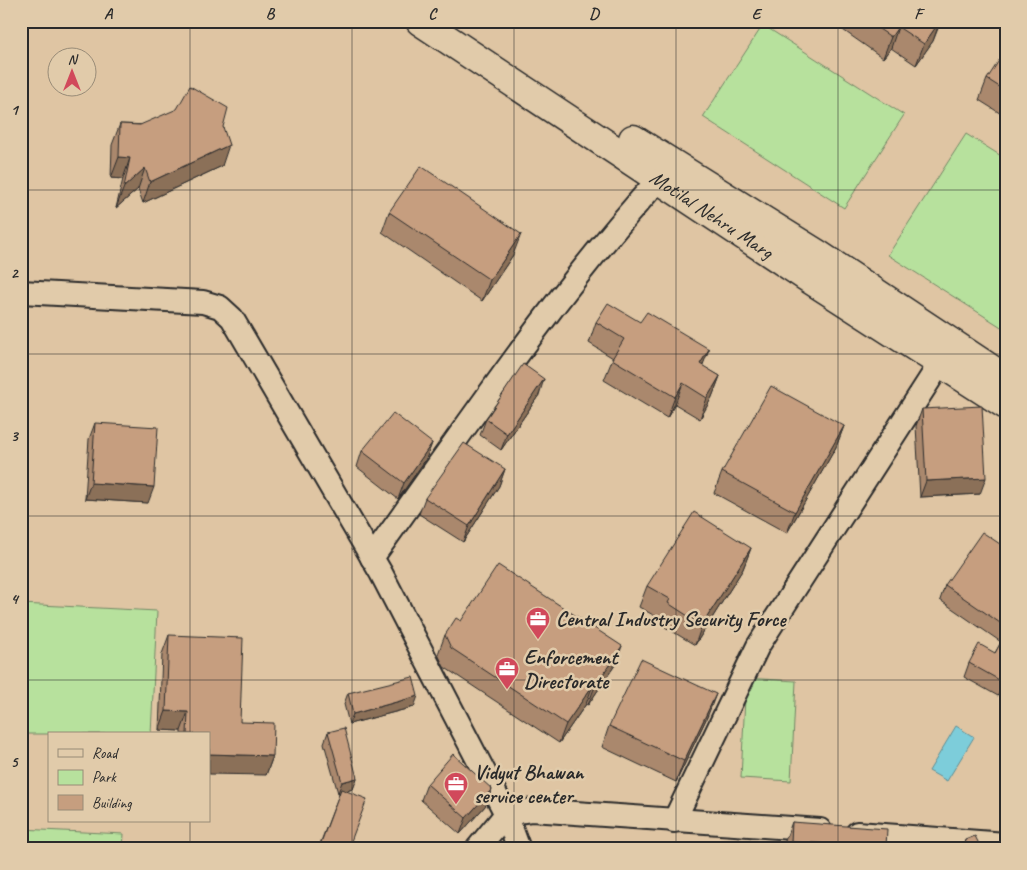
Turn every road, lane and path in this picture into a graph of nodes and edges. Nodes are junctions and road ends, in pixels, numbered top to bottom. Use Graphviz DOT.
graph roads {
  1 [pos="420,21"];
  2 [pos="452,21"];
  3 [pos="660,178"];
  4 [pos="21,292"];
  5 [pos="941,362"];
  6 [pos="1006,379"];
  7 [pos="1006,405"];
  8 [pos="372,558"];
  9 [pos="506,814"];
  10 [pos="674,821"];
  11 [pos="1006,844"];
  12 [pos="477,849"];
  13 [pos="519,849"];
  1 -- 3 [label="main road, Motilal Nehru Marg"];
  2 -- 6 [label="main road, Motilal Nehru Marg"];
  3 -- 5 [label="main road, Motilal Nehru Marg"];
  3 -- 8 [label="street"];
  4 -- 8 [label="street"];
  5 -- 7 [label="main road, Motilal Nehru Marg"];
  5 -- 10 [label="street"];
  8 -- 9 [label="street"];
  9 -- 10 [label="street"];
  9 -- 12 [label="street"];
  9 -- 13 [label="street"];
  10 -- 11 [label="street"];
}
